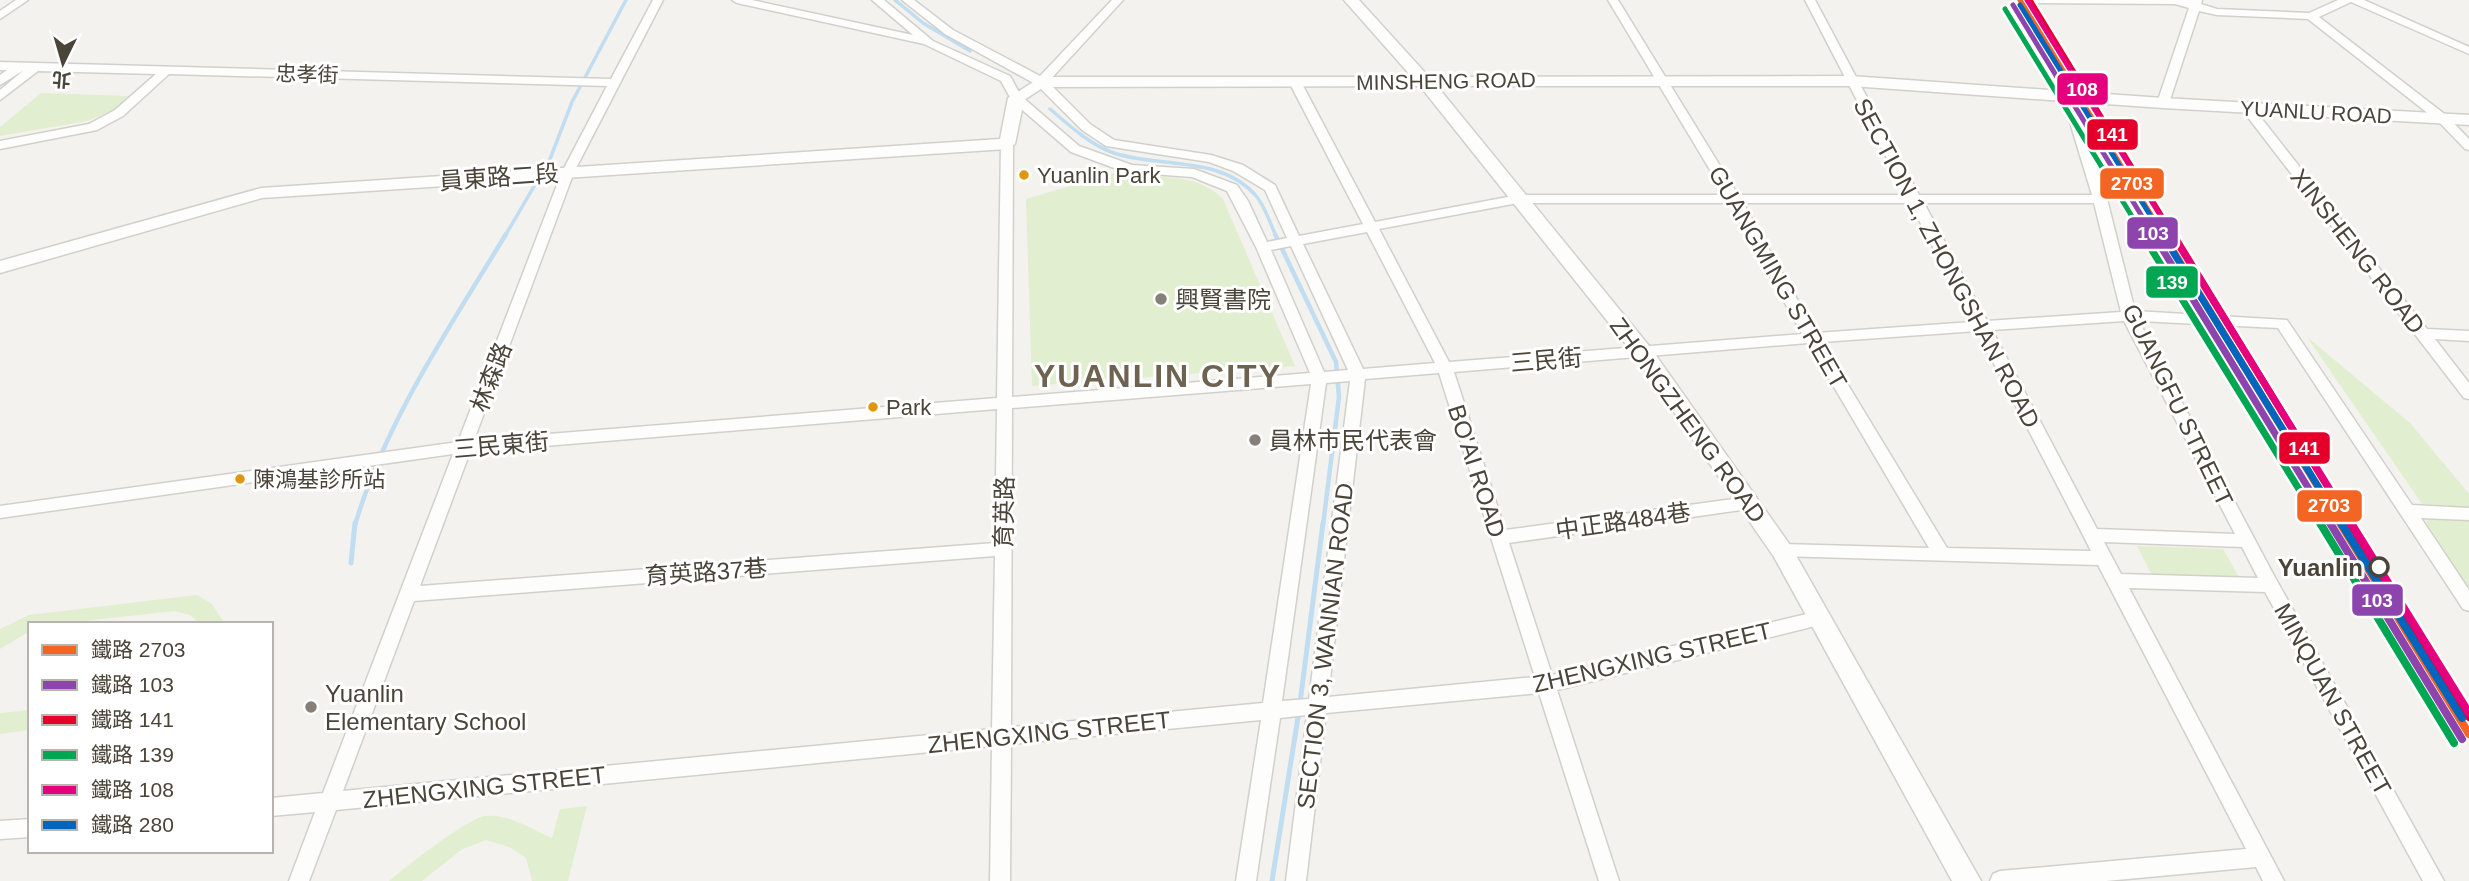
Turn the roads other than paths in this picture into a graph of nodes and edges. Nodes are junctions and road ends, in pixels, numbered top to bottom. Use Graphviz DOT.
graph roads {
  1 [pos="23,0"];
  2 [pos="658,0"];
  3 [pos="737,0"];
  4 [pos="877,0"];
  5 [pos="907,0"];
  6 [pos="1118,0"];
  7 [pos="1352,0"];
  8 [pos="1613,0"];
  9 [pos="1810,0"];
  10 [pos="2017,0"];
  11 [pos="2347,0"];
  12 [pos="2355,0"];
  13 [pos="2196,3"];
  14 [pos="893,14"];
  15 [pos="0,16"];
  16 [pos="2311,16"];
  17 [pos="872,29"];
  18 [pos="929,43"];
  19 [pos="2469,51"];
  20 [pos="0,66"];
  21 [pos="18,66"];
  22 [pos="35,67"];
  23 [pos="167,70"];
  24 [pos="1660,79"];
  25 [pos="0,81"];
  26 [pos="1424,81"];
  27 [pos="1851,81"];
  28 [pos="1041,82"];
  29 [pos="1295,82"];
  30 [pos="614,83"];
  31 [pos="0,96"];
  32 [pos="2068,96"];
  33 [pos="1016,98"];
  34 [pos="2163,103"];
  35 [pos="2246,108"];
  36 [pos="2443,119"];
  37 [pos="2469,120"];
  38 [pos="1007,144"];
  39 [pos="0,145"];
  40 [pos="2469,146"];
  41 [pos="568,172"];
  42 [pos="1733,197"];
  43 [pos="1914,197"];
  44 [pos="1518,199"];
  45 [pos="2100,199"];
  46 [pos="1372,228"];
  47 [pos="1296,242"];
  48 [pos="1263,247"];
  49 [pos="0,267"];
  50 [pos="2129,316"];
  51 [pos="1980,328"];
  52 [pos="2422,334"];
  53 [pos="2469,336"];
  54 [pos="1812,338"];
  55 [pos="1643,352"];
  56 [pos="1445,369"];
  57 [pos="1358,375"];
  58 [pos="1319,377"];
  59 [pos="2469,394"];
  60 [pos="1005,404"];
  61 [pos="464,447"];
  62 [pos="1748,503"];
  63 [pos="2409,511"];
  64 [pos="0,512"];
  65 [pos="2469,514"];
  66 [pos="2091,535"];
  67 [pos="1498,538"];
  68 [pos="2247,541"];
  69 [pos="1003,549"];
  70 [pos="1782,551"];
  71 [pos="1942,554"];
  72 [pos="2104,558"];
  73 [pos="2116,581"];
  74 [pos="2270,585"];
  75 [pos="410,594"];
  76 [pos="2469,604"];
  77 [pos="1819,618"];
  78 [pos="1548,684"];
  79 [pos="1317,709"];
  80 [pos="1272,710"];
  81 [pos="1002,736"];
  82 [pos="329,802"];
  83 [pos="273,807"];
  84 [pos="28,828"];
  85 [pos="0,830"];
  86 [pos="2261,857"];
  87 [pos="299,881"];
  88 [pos="1000,881"];
  89 [pos="1246,881"];
  90 [pos="1296,881"];
  91 [pos="1609,881"];
  92 [pos="1967,881"];
  93 [pos="2000,881"];
  94 [pos="2274,881"];
  95 [pos="2434,881"];
  1 -- 15 [label="street"];
  2 -- 30 [label="street, 林森路"];
  3 -- 17 [label="street"];
  4 -- 14 [label="street"];
  5 -- 28 [label="street"];
  6 -- 28 [label="street"];
  7 -- 26 [label="street, ZHONGZHENG ROAD"];
  8 -- 24 [label="street, GUANGMING STREET"];
  9 -- 27 [label="street"];
  10 -- 13 [label="street"];
  11 -- 16 [label="street"];
  12 -- 19 [label="street"];
  13 -- 16 [label="street"];
  13 -- 34 [label="street"];
  14 -- 17 [label="street"];
  14 -- 18 [label="street"];
  16 -- 36 [label="street"];
  17 -- 18 [label="street"];
  18 -- 33 [label="street"];
  20 -- 21 [label="street, 忠孝街"];
  21 -- 22 [label="street, 忠孝街"];
  21 -- 25 [label="street"];
  22 -- 23 [label="street, 忠孝街"];
  22 -- 31 [label="street"];
  23 -- 30 [label="street, 忠孝街"];
  23 -- 39 [label="street"];
  24 -- 26 [label="street, MINSHENG ROAD"];
  24 -- 27 [label="street, MINSHENG ROAD"];
  24 -- 42 [label="street, GUANGMING STREET"];
  26 -- 29 [label="street, MINSHENG ROAD"];
  26 -- 44 [label="street, ZHONGZHENG ROAD"];
  27 -- 32 [label="street, SECTION 1, ZHONGSHAN ROAD"];
  27 -- 43 [label="street, SECTION 1, ZHONGSHAN ROAD"];
  28 -- 29 [label="street, MINSHENG ROAD"];
  28 -- 33 [label="street"];
  28 -- 47 [label="street"];
  29 -- 46 [label="street, BO'AI ROAD"];
  30 -- 41 [label="street, 林森路"];
  32 -- 34 [label="street, SECTION 1, ZHONGSHAN ROAD"];
  32 -- 45 [label="street, GUANGFU STREET"];
  33 -- 38 [label="street"];
  33 -- 48 [label="street"];
  34 -- 35 [label="street, YUANLU ROAD"];
  35 -- 36 [label="street, YUANLU ROAD"];
  35 -- 52 [label="street, XINSHENG ROAD"];
  36 -- 37 [label="street, YUANLU ROAD"];
  36 -- 40 [label="street"];
  38 -- 41 [label="street, 員東路二段"];
  38 -- 60 [label="street, 育英路"];
  41 -- 49 [label="street, 員東路二段"];
  41 -- 61 [label="street, 林森路"];
  42 -- 43 [label="street"];
  42 -- 44 [label="street"];
  42 -- 54 [label="street, GUANGMING STREET"];
  43 -- 45 [label="street"];
  43 -- 51 [label="street, SECTION 1, ZHONGSHAN ROAD"];
  44 -- 46 [label="street"];
  44 -- 55 [label="street, ZHONGZHENG ROAD"];
  45 -- 50 [label="street, GUANGFU STREET"];
  46 -- 47 [label="street"];
  46 -- 56 [label="street, BO'AI ROAD"];
  47 -- 48 [label="street"];
  47 -- 57 [label="street"];
  48 -- 58 [label="street"];
  50 -- 51 [label="street, 三民街"];
  50 -- 63 [label="street, 三民街"];
  50 -- 68 [label="street, GUANGFU STREET"];
  51 -- 54 [label="street, 三民街"];
  51 -- 66 [label="street, SECTION 1, ZHONGSHAN ROAD"];
  52 -- 53 [label="street"];
  52 -- 59 [label="street, XINSHENG ROAD"];
  54 -- 55 [label="street, 三民街"];
  54 -- 71 [label="street, GUANGMING STREET"];
  55 -- 56 [label="street, 三民街"];
  55 -- 62 [label="street, ZHONGZHENG ROAD"];
  56 -- 57 [label="street, 三民街"];
  56 -- 67 [label="street, BO'AI ROAD"];
  57 -- 58 [label="street, 三民街"];
  57 -- 79 [label="street, SECTION 3, WANNIAN ROAD"];
  58 -- 60 [label="street, 三民街"];
  58 -- 80 [label="street, SECTION 3, WANNIAN ROAD"];
  60 -- 61 [label="street, 三民東街"];
  60 -- 69 [label="street, 育英路"];
  61 -- 64 [label="street, 三民東街"];
  61 -- 75 [label="street, 林森路"];
  62 -- 67 [label="street, 中正路484巷"];
  62 -- 70 [label="street, ZHONGZHENG ROAD"];
  63 -- 65 [label="street"];
  63 -- 76 [label="street"];
  66 -- 68 [label="street"];
  66 -- 72 [label="street, SECTION 1, ZHONGSHAN ROAD"];
  67 -- 78 [label="street, BO'AI ROAD"];
  68 -- 74 [label="street, GUANGFU STREET"];
  69 -- 75 [label="street, 育英路37巷"];
  69 -- 81 [label="street, 育英路"];
  70 -- 71 [label="street"];
  70 -- 77 [label="street, ZHONGZHENG ROAD"];
  71 -- 72 [label="street"];
  72 -- 73 [label="street, SECTION 1, ZHONGSHAN ROAD"];
  73 -- 74 [label="street, MINQUAN STREET"];
  73 -- 86 [label="street, SECTION 1, ZHONGSHAN ROAD"];
  74 -- 95 [label="street, MINQUAN STREET"];
  75 -- 82 [label="street, 林森路"];
  77 -- 78 [label="street, ZHENGXING STREET"];
  77 -- 92 [label="street, ZHONGZHENG ROAD"];
  78 -- 79 [label="street, ZHENGXING STREET"];
  78 -- 91 [label="street, BO'AI ROAD"];
  79 -- 80 [label="street, ZHENGXING STREET"];
  79 -- 90 [label="street, SECTION 3, WANNIAN ROAD"];
  80 -- 81 [label="street, ZHENGXING STREET"];
  80 -- 89 [label="street, SECTION 3, WANNIAN ROAD"];
  81 -- 82 [label="street, ZHENGXING STREET"];
  81 -- 88 [label="street, 育英路"];
  82 -- 83 [label="street, ZHENGXING STREET"];
  82 -- 87 [label="street, 林森路"];
  84 -- 85 [label="street"];
  86 -- 93 [label="street"];
  86 -- 94 [label="street, SECTION 1, ZHONGSHAN ROAD"];
}
